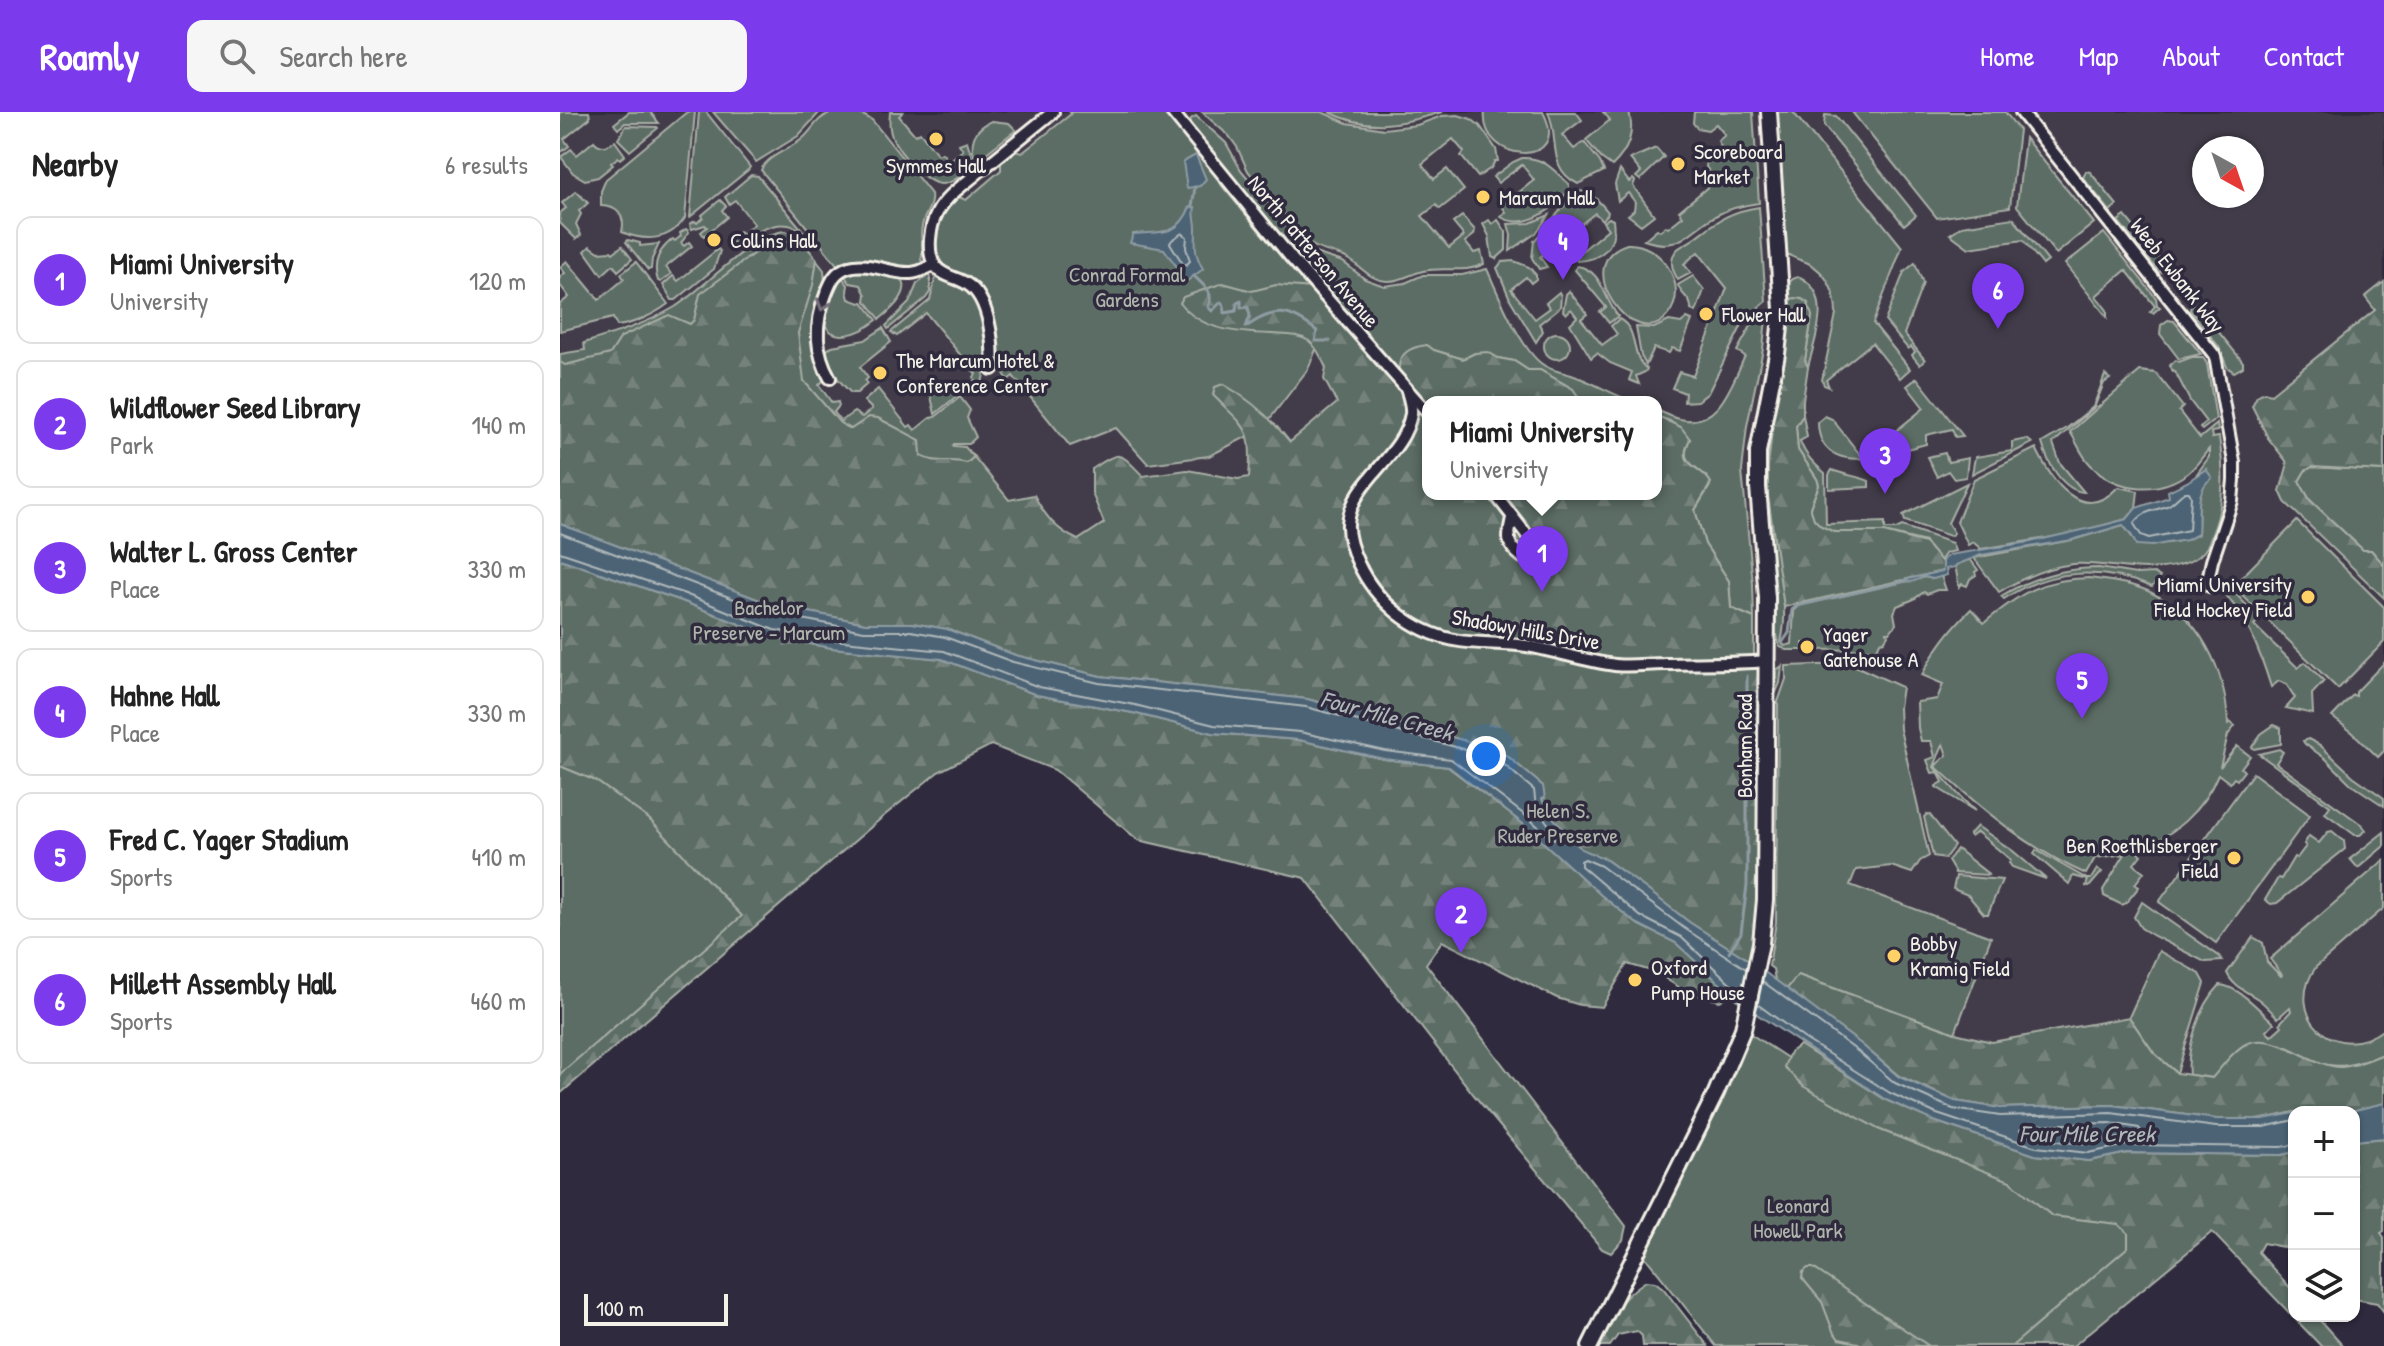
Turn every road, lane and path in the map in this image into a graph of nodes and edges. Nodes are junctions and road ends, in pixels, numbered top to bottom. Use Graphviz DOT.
graph roads {
  1 [pos="1053,112"];
  2 [pos="1172,112"];
  3 [pos="1769,112"];
  4 [pos="2021,112"];
  5 [pos="934,265"];
  6 [pos="992,369"];
  7 [pos="830,378"];
  8 [pos="1407,391"];
  9 [pos="1422,407"];
  10 [pos="1499,500"];
  11 [pos="1512,518"];
  12 [pos="2210,586"];
  13 [pos="1767,661"];
  14 [pos="1590,1346"];
  1 -- 5 [label="street"];
  2 -- 8 [label="street, North Patterson Avenue"];
  3 -- 13 [label="street, Bonham Road"];
  4 -- 12 [label="street, Weeb Ewbank Way"];
  5 -- 6 [label="street"];
  5 -- 7 [label="street, one-way"];
  8 -- 9 [label="street, North Patterson Avenue"];
  8 -- 13 [label="street, Shadowy Hills Drive"];
  10 -- 11 [label="street"];
  13 -- 14 [label="street, Bonham Road"];
}
